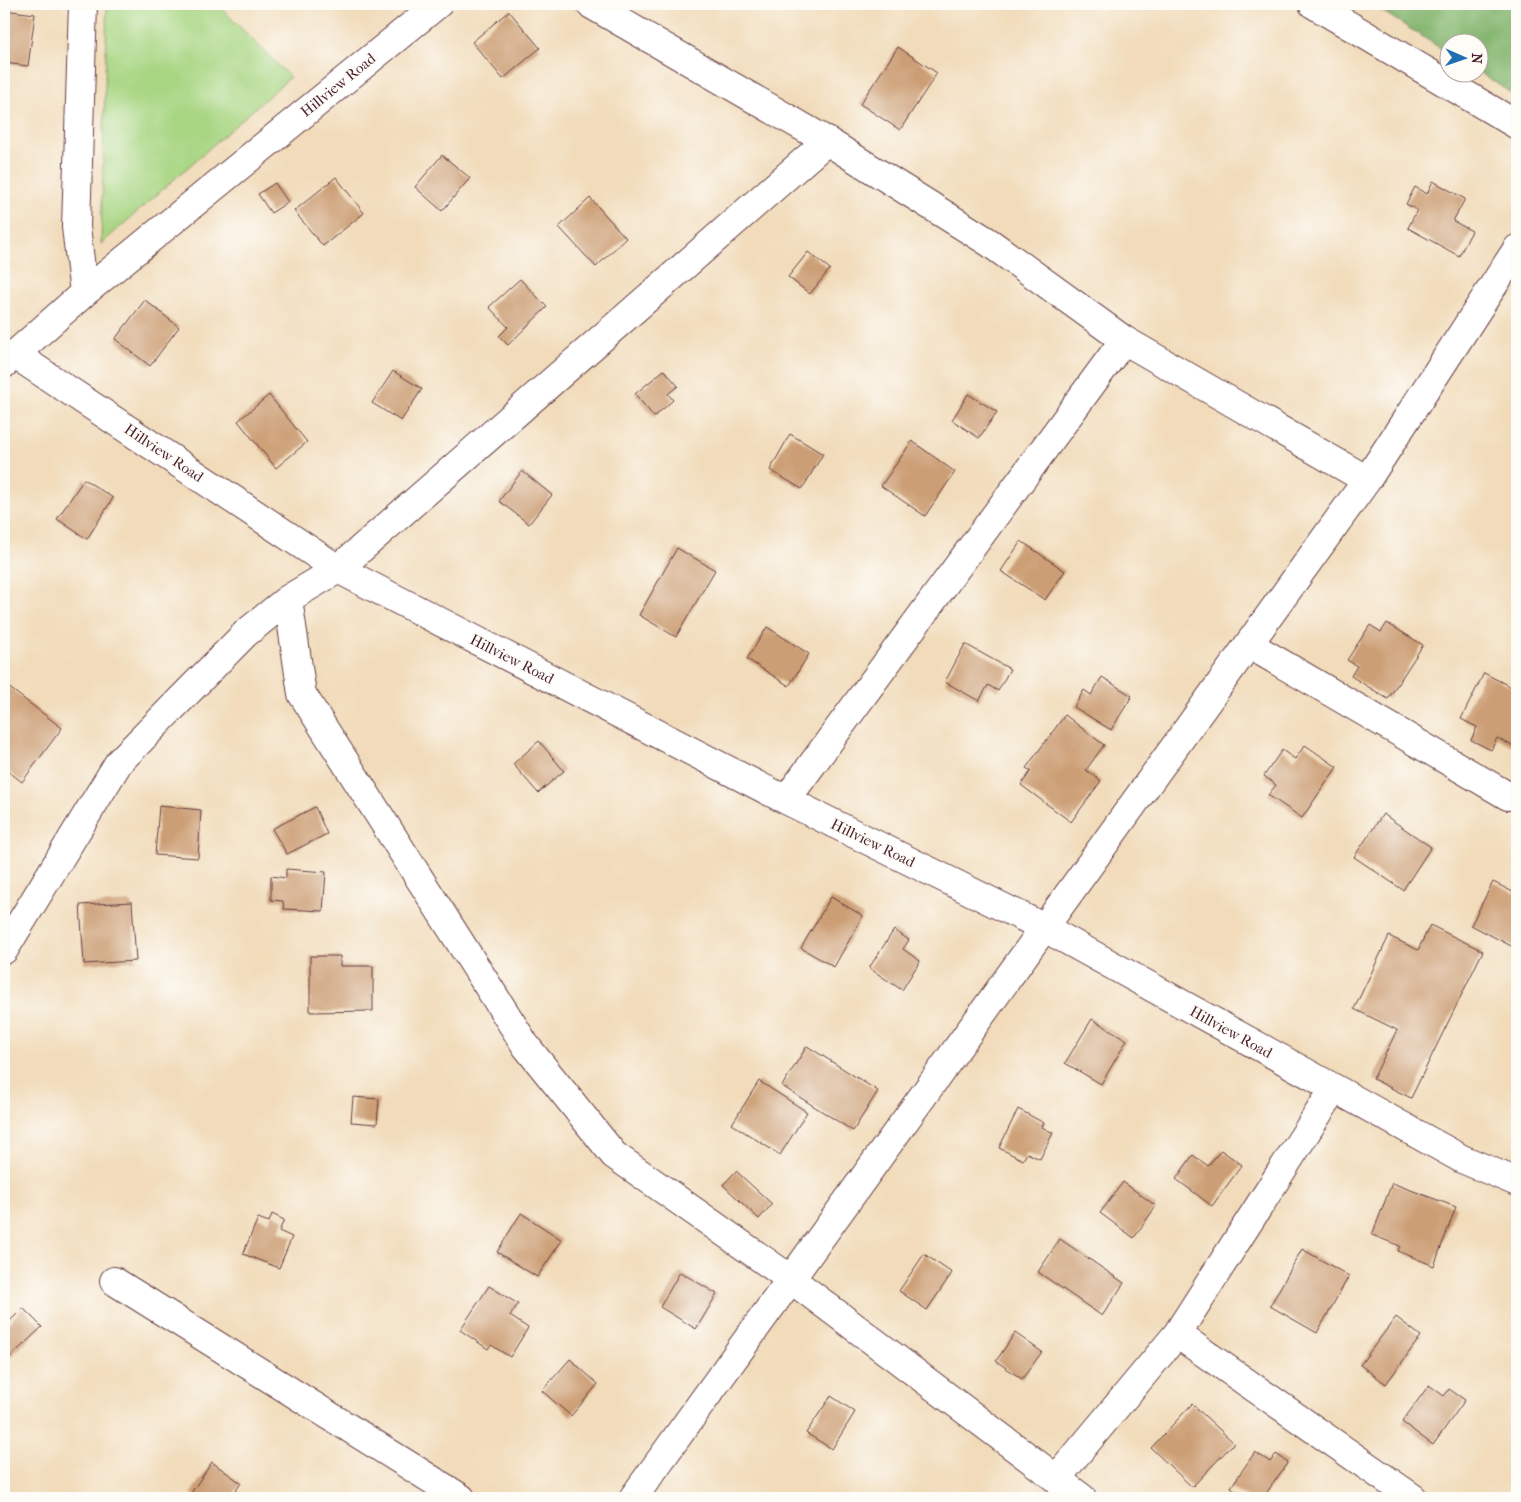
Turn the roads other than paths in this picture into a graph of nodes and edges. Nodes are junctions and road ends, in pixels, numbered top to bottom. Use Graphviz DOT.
graph roads {
  1 [pos="83,4"];
  2 [pos="438,4"];
  3 [pos="590,4"];
  4 [pos="1313,4"];
  5 [pos="1517,125"];
  6 [pos="827,141"];
  7 [pos="1517,249"];
  8 [pos="84,293"];
  9 [pos="1124,340"];
  10 [pos="9,359"];
  11 [pos="1367,480"];
  12 [pos="338,569"];
  13 [pos="288,600"];
  14 [pos="1250,645"];
  15 [pos="1508,796"];
  16 [pos="786,800"];
  17 [pos="1043,927"];
  18 [pos="4,950"];
  19 [pos="1334,1090"];
  20 [pos="1517,1182"];
  21 [pos="792,1280"];
  22 [pos="114,1281"];
  23 [pos="1178,1334"];
  24 [pos="1056,1478"];
  25 [pos="461,1498"];
  26 [pos="633,1498"];
  27 [pos="1082,1498"];
  28 [pos="1413,1498"];
  1 -- 8 [label="street"];
  2 -- 8 [label="street, Hillview Road"];
  3 -- 6 [label="street"];
  4 -- 5 [label="street"];
  6 -- 9 [label="street"];
  6 -- 12 [label="street"];
  7 -- 11 [label="street"];
  8 -- 10 [label="street, Hillview Road"];
  9 -- 11 [label="street"];
  9 -- 16 [label="street"];
  10 -- 12 [label="street, Hillview Road"];
  11 -- 14 [label="street"];
  12 -- 13 [label="street"];
  12 -- 16 [label="street, Hillview Road"];
  13 -- 18 [label="street"];
  13 -- 21 [label="street"];
  14 -- 15 [label="street"];
  14 -- 17 [label="street"];
  16 -- 17 [label="street, Hillview Road"];
  17 -- 19 [label="street, Hillview Road"];
  17 -- 21 [label="street"];
  19 -- 20 [label="street, Hillview Road"];
  19 -- 23 [label="street"];
  21 -- 24 [label="street"];
  21 -- 26 [label="street"];
  22 -- 25 [label="street"];
  23 -- 24 [label="street"];
  23 -- 28 [label="street"];
  24 -- 27 [label="street"];
}
